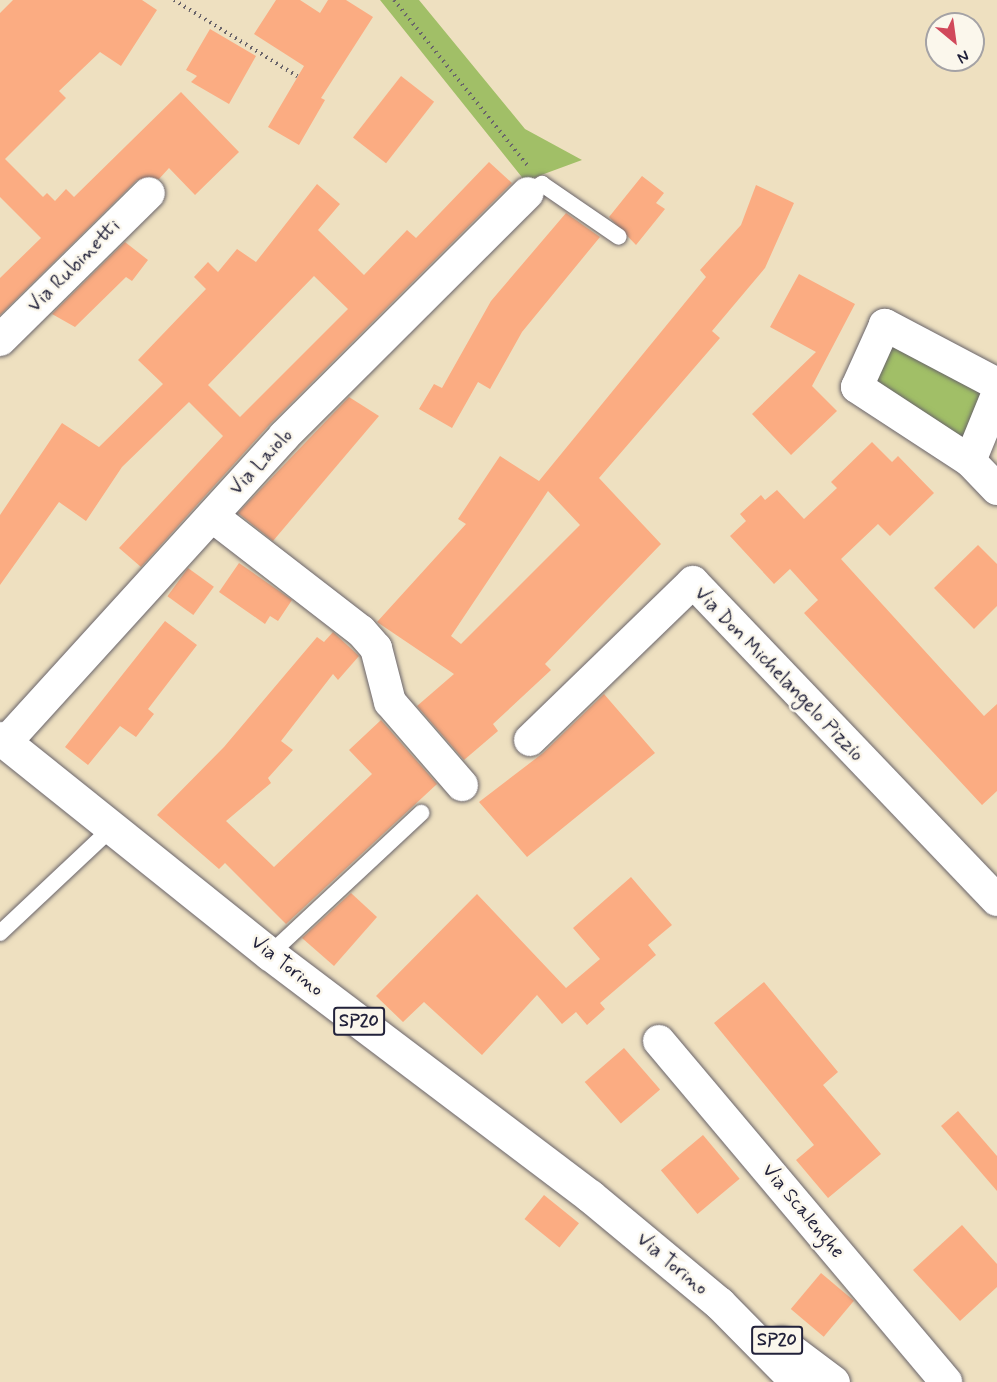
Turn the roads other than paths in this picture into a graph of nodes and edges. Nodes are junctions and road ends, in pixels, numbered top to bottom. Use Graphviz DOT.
graph roads {
  1 [pos="535,188"];
  2 [pos="149,193"];
  3 [pos="619,237"];
  4 [pos="0,340"];
  5 [pos="997,384"];
  6 [pos="997,395"];
  7 [pos="970,461"];
  8 [pos="997,489"];
  9 [pos="212,516"];
  10 [pos="3,740"];
  11 [pos="530,740"];
  12 [pos="462,785"];
  13 [pos="421,813"];
  14 [pos="113,827"];
  15 [pos="997,900"];
  16 [pos="0,933"];
  17 [pos="270,954"];
  18 [pos="659,1041"];
  19 [pos="719,1303"];
  20 [pos="797,1382"];
  21 [pos="833,1382"];
  22 [pos="946,1382"];
  1 -- 3 [label="lane"];
  1 -- 9 [label="street, Via Laiolo"];
  2 -- 4 [label="street, Via Rubinetti"];
  5 -- 7 [label="street"];
  6 -- 7 [label="street"];
  7 -- 8 [label="street"];
  9 -- 10 [label="street, Via Laiolo"];
  9 -- 12 [label="street"];
  10 -- 14 [label="main road, Via Torino / SP20"];
  11 -- 15 [label="street, Via Don Michelangelo Pizzio"];
  13 -- 17 [label="lane"];
  14 -- 16 [label="lane"];
  14 -- 17 [label="main road, Via Torino / SP20"];
  17 -- 19 [label="main road, Via Torino / SP20"];
  18 -- 22 [label="street, Via Scalenghe"];
  19 -- 20 [label="main road, Via Torino / SP20"];
  19 -- 21 [label="main road, Via Torino / SP20"];
}
